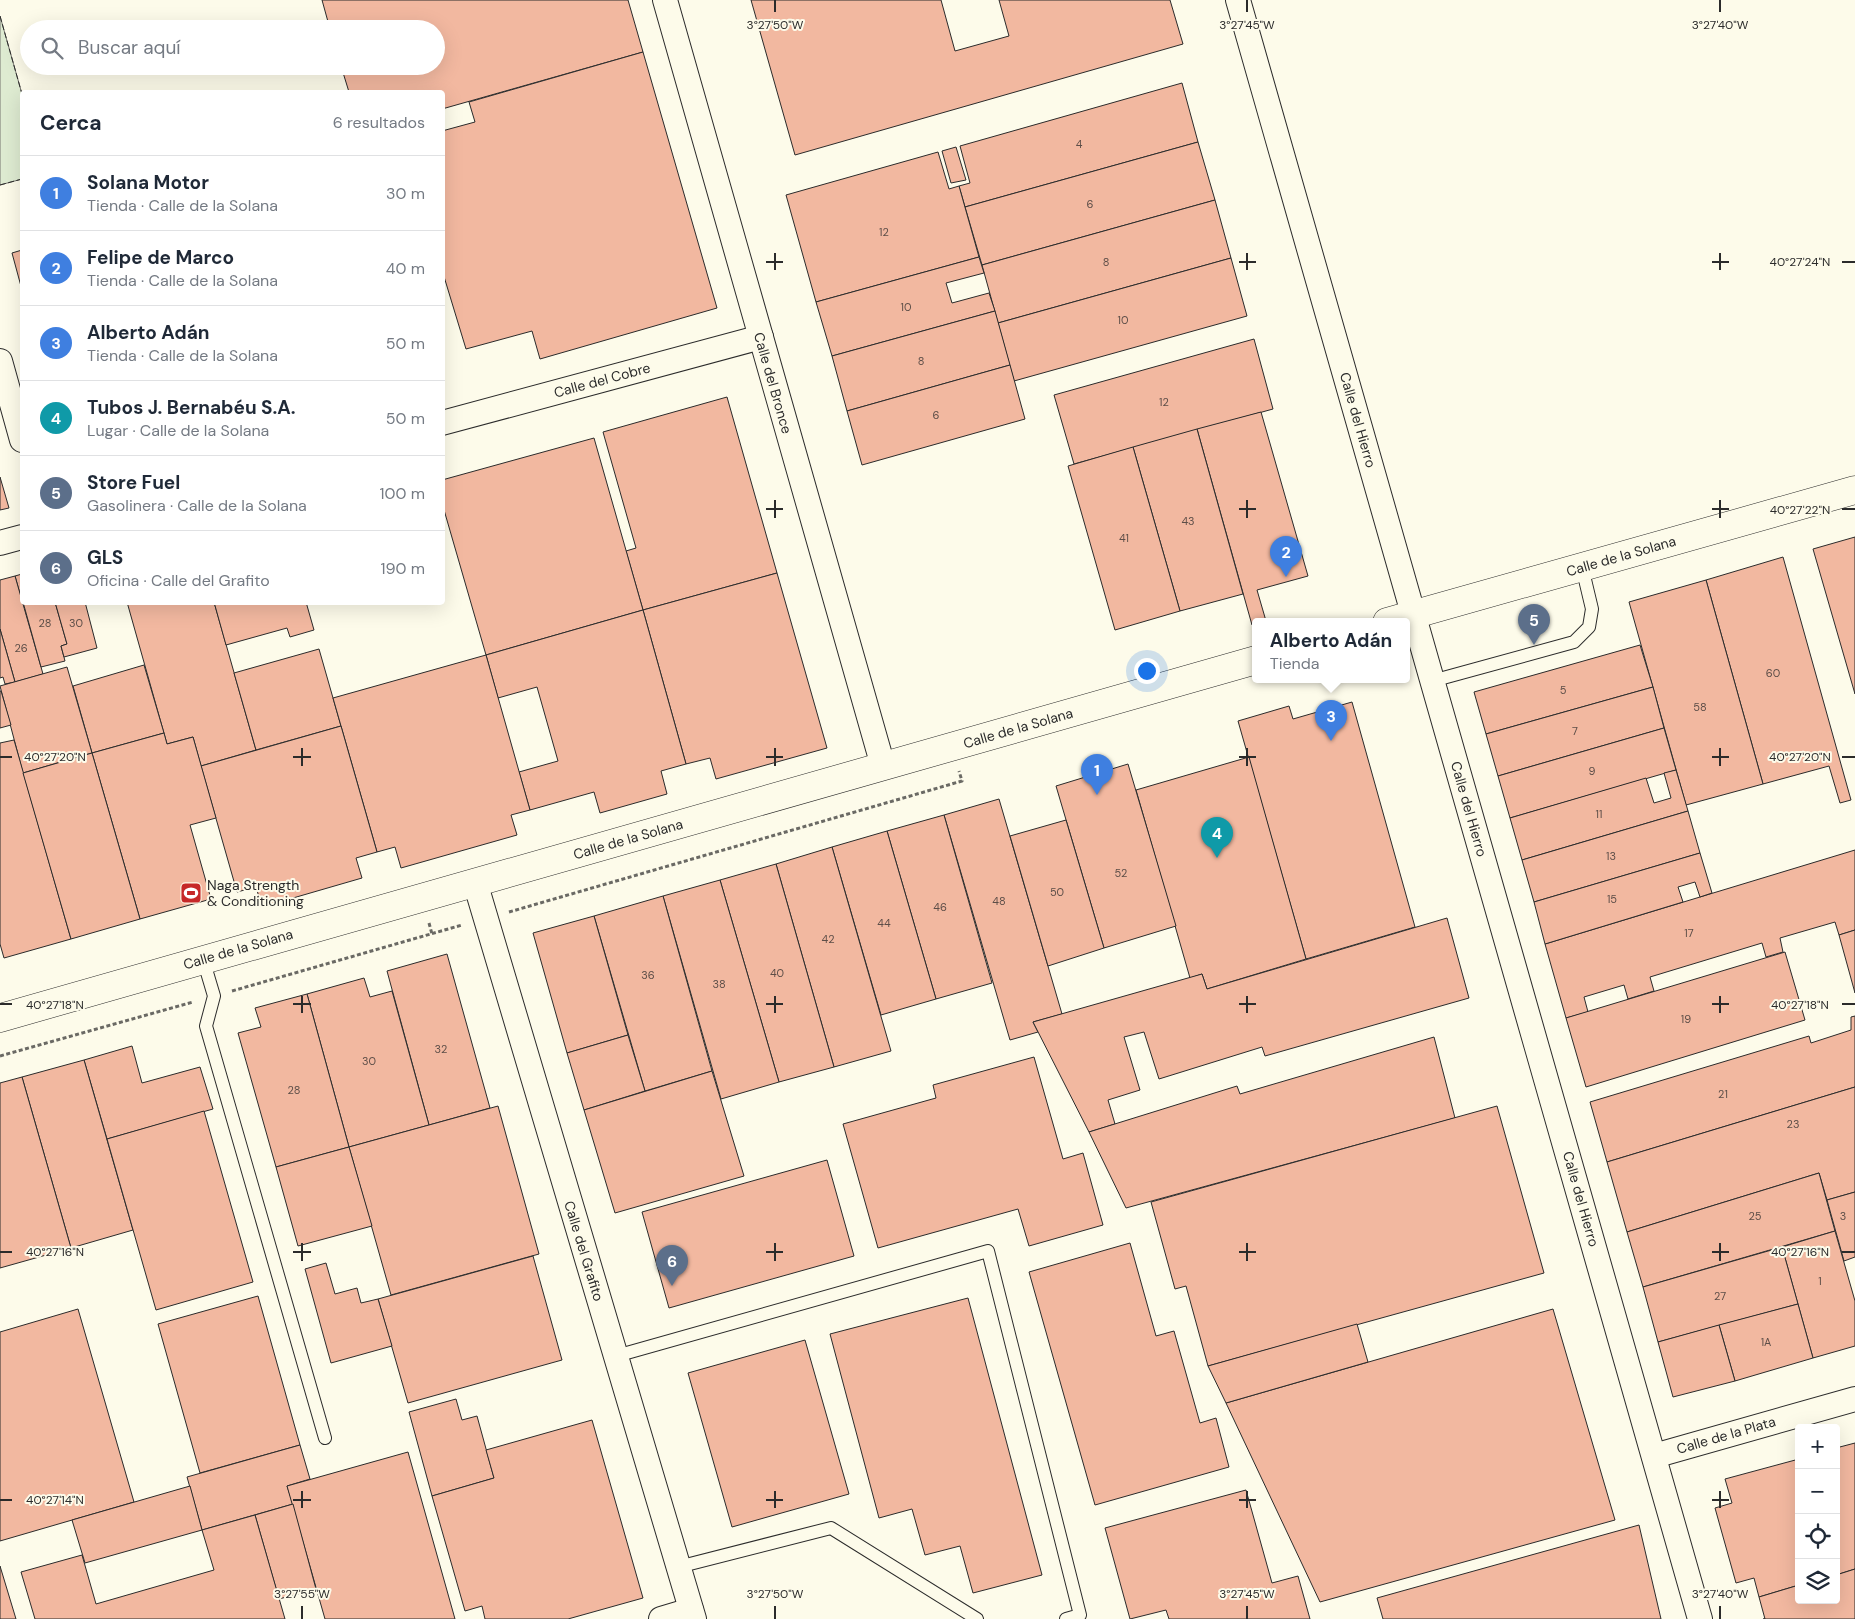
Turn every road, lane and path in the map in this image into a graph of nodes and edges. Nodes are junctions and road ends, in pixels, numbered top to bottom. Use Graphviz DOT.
graph roads {
  1 [pos="665,0"];
  2 [pos="1238,0"];
  3 [pos="761,337"];
  4 [pos="0,361"];
  5 [pos="445,422"];
  6 [pos="20,433"];
  7 [pos="1855,490"];
  8 [pos="20,538"];
  9 [pos="0,543"];
  10 [pos="1582,567"];
  11 [pos="1413,615"];
  12 [pos="1402,618"];
  13 [pos="1252,661"];
  14 [pos="1432,681"];
  15 [pos="883,766"];
  16 [pos="475,882"];
  17 [pos="203,959"];
  18 [pos="0,1018"];
  19 [pos="616,1356"];
  20 [pos="1855,1399"];
  21 [pos="325,1438"];
  22 [pos="1654,1456"];
  23 [pos="678,1567"];
  24 [pos="692,1615"];
  25 [pos="661,1619"];
  26 [pos="977,1619"];
  27 [pos="1066,1619"];
  28 [pos="1700,1619"];
  1 -- 3 [label="street, Calle del Bronce"];
  2 -- 11 [label="street, Calle del Hierro"];
  3 -- 5 [label="street, Calle del Cobre"];
  3 -- 15 [label="street, Calle del Bronce"];
  4 -- 6 [label="street"];
  7 -- 10 [label="street, Calle de la Solana"];
  8 -- 9 [label="street"];
  10 -- 11 [label="street, Calle de la Solana"];
  10 -- 14 [label="lane"];
  11 -- 12 [label="street, Calle de la Solana"];
  11 -- 14 [label="street, Calle del Hierro"];
  13 -- 15 [label="street, Calle de la Solana"];
  14 -- 22 [label="street, Calle del Hierro"];
  15 -- 16 [label="street, Calle de la Solana"];
  16 -- 17 [label="street, Calle de la Solana"];
  16 -- 19 [label="street, Calle del Grafito"];
  17 -- 18 [label="street, Calle de la Solana"];
  17 -- 21 [label="lane"];
  19 -- 23 [label="street, Calle del Grafito"];
  19 -- 27 [label="lane"];
  20 -- 22 [label="street, Calle de la Plata"];
  22 -- 28 [label="street, Calle del Hierro"];
  23 -- 24 [label="street, Calle del Grafito"];
  23 -- 26 [label="lane"];
  24 -- 25 [label="street"];
}
